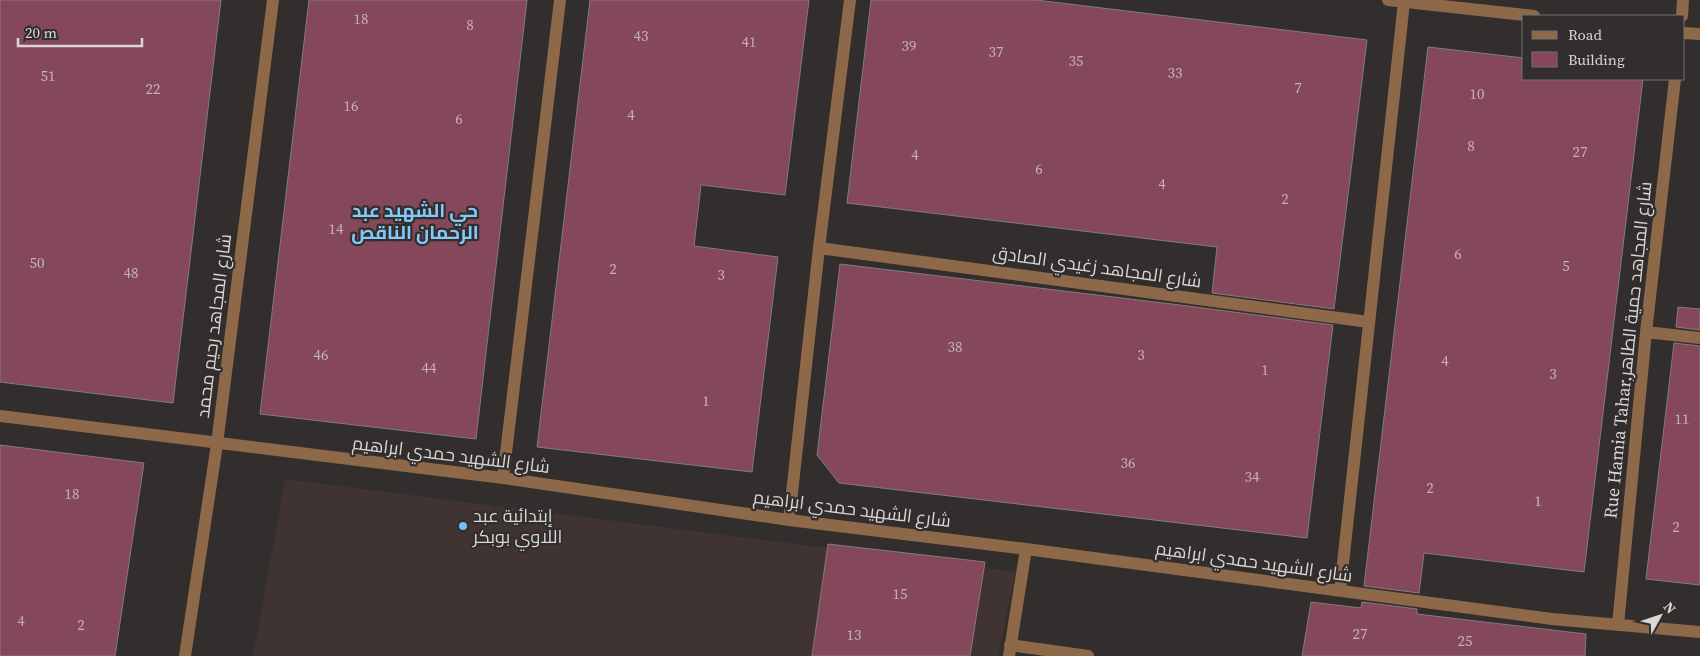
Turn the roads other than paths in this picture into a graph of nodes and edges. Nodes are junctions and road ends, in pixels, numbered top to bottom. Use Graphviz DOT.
graph roads {
  1 [pos="272,0"];
  2 [pos="560,0"];
  3 [pos="850,0"];
  4 [pos="1388,0"];
  5 [pos="1683,0"];
  6 [pos="1404,2"];
  7 [pos="1525,15"];
  8 [pos="1682,15"];
  9 [pos="1685,33"];
  10 [pos="1700,34"];
  11 [pos="1675,80"];
  12 [pos="819,248"];
  13 [pos="1369,322"];
  14 [pos="1646,332"];
  15 [pos="1700,338"];
  16 [pos="0,416"];
  17 [pos="217,444"];
  18 [pos="503,478"];
  19 [pos="789,520"];
  20 [pos="1026,549"];
  21 [pos="1340,591"];
  22 [pos="1618,625"];
  23 [pos="1700,632"];
  24 [pos="1010,651"];
  25 [pos="185,656"];
  26 [pos="1088,656"];
  1 -- 17 [label="street, شارع المجاهد رحيم محمد"];
  2 -- 18 [label="street"];
  3 -- 12 [label="street"];
  4 -- 6 [label="street"];
  5 -- 8 [label="street"];
  6 -- 7 [label="street"];
  6 -- 13 [label="street"];
  9 -- 10 [label="street"];
  11 -- 14 [label="street, Rue Hamia Tahar,شارع المجاهد حمية الطاهر"];
  12 -- 13 [label="street, شارع المجاهد زغيدي الصادق"];
  12 -- 19 [label="street"];
  13 -- 21 [label="street"];
  14 -- 15 [label="street"];
  14 -- 22 [label="street, Rue Hamia Tahar,شارع المجاهد حمية الطاهر"];
  16 -- 17 [label="street, شارع الشهيد حمدي ابراهيم"];
  17 -- 18 [label="street, شارع الشهيد حمدي ابراهيم"];
  17 -- 25 [label="street, شارع المجاهد رحيم محمد"];
  18 -- 19 [label="street, شارع الشهيد حمدي ابراهيم"];
  19 -- 20 [label="street, شارع الشهيد حمدي ابراهيم"];
  20 -- 21 [label="street, شارع الشهيد حمدي ابراهيم"];
  20 -- 24 [label="street"];
  21 -- 22 [label="street, شارع الشهيد حمدي ابراهيم"];
  22 -- 23 [label="street, شارع الشهيد حمدي ابراهيم"];
  24 -- 26 [label="street"];
}
